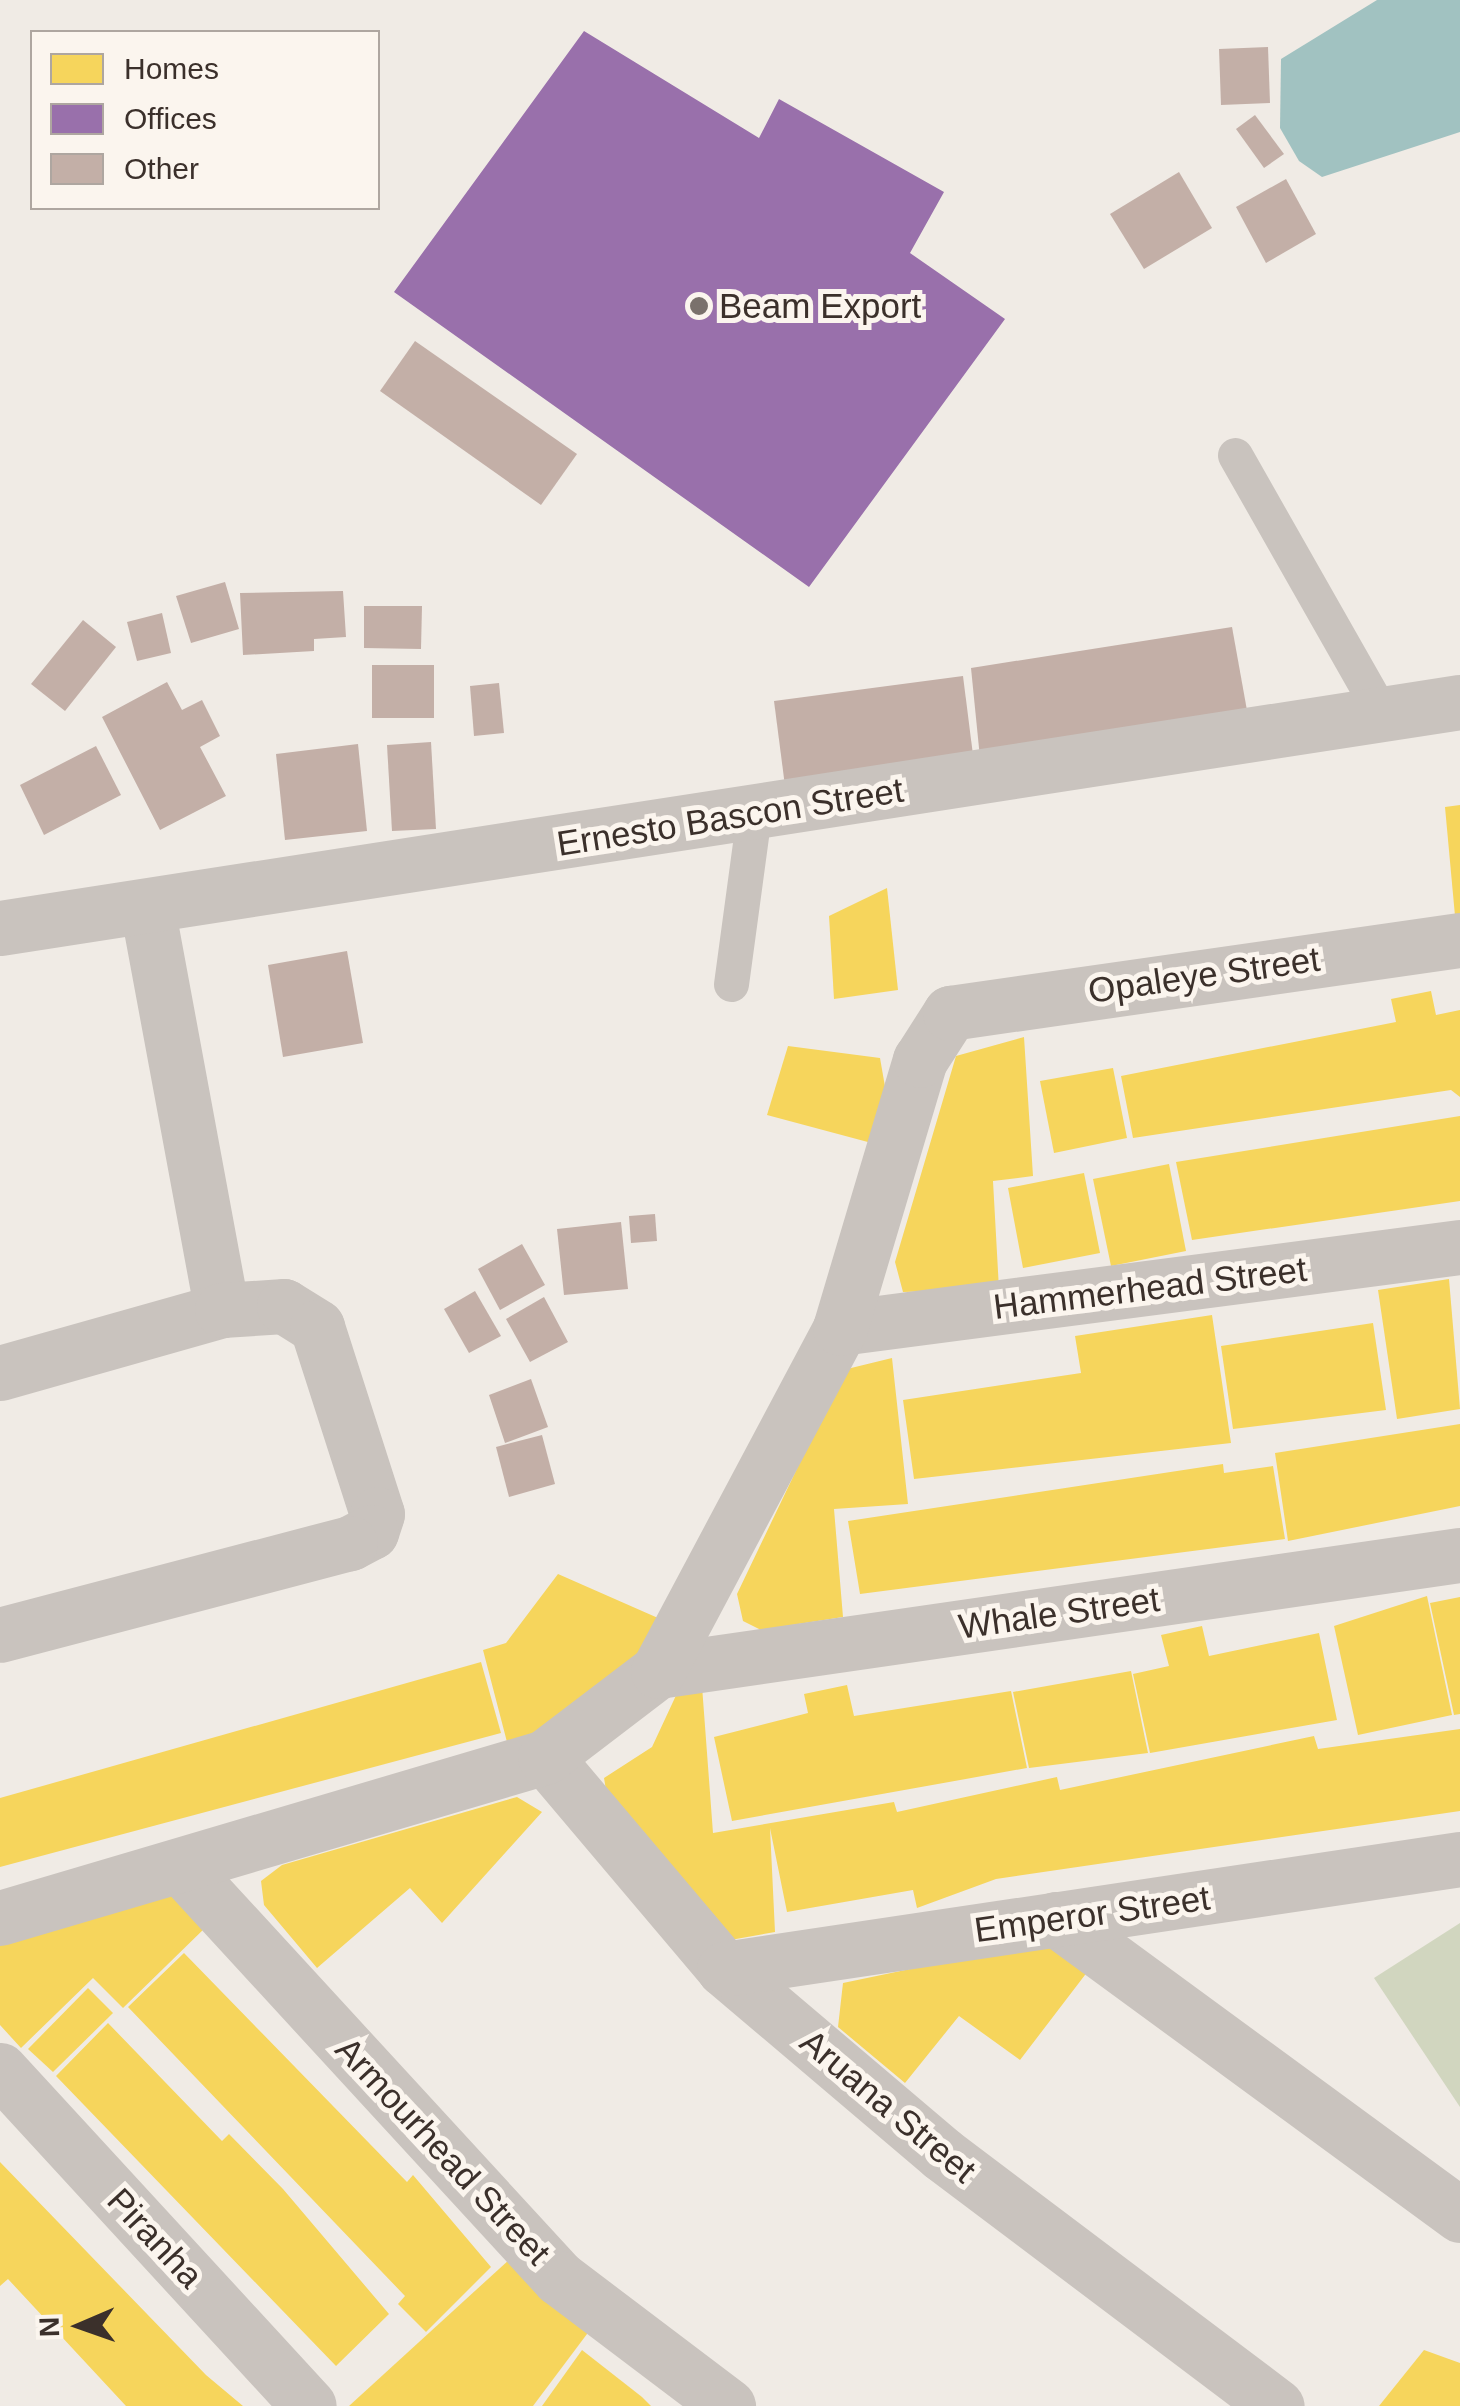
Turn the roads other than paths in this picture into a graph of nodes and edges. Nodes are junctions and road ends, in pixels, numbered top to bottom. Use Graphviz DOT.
graph roads {
  1 [pos="1235,455"];
  2 [pos="1460,702"];
  3 [pos="1382,714"];
  4 [pos="754,813"];
  5 [pos="147,907"];
  6 [pos="0,928"];
  7 [pos="1460,940"];
  8 [pos="731,984"];
  9 [pos="1460,1247"];
  10 [pos="222,1310"];
  11 [pos="840,1328"];
  12 [pos="0,1373"];
  13 [pos="1460,1555"];
  14 [pos="0,1635"];
  15 [pos="658,1670"];
  16 [pos="545,1757"];
  17 [pos="1460,1858"];
  18 [pos="183,1869"];
  19 [pos="0,1918"];
  20 [pos="1056,1919"];
  21 [pos="724,1968"];
  22 [pos="0,2070"];
  23 [pos="1460,2215"];
  24 [pos="309,2406"];
  25 [pos="728,2406"];
  26 [pos="1277,2406"];
  1 -- 3 [label="lane"];
  2 -- 3 [label="street, Ernesto Bascon Street"];
  3 -- 4 [label="street, Ernesto Bascon Street"];
  4 -- 5 [label="street, Ernesto Bascon Street"];
  4 -- 8 [label="lane"];
  5 -- 6 [label="street, Ernesto Bascon Street"];
  5 -- 10 [label="street"];
  7 -- 11 [label="street, Opaleye Street"];
  9 -- 11 [label="street, Hammerhead Street"];
  10 -- 12 [label="street"];
  10 -- 14 [label="street"];
  11 -- 15 [label="street"];
  13 -- 15 [label="street, Whale Street"];
  15 -- 16 [label="street"];
  16 -- 18 [label="street"];
  16 -- 21 [label="street, Aruana Street"];
  17 -- 20 [label="street, Emperor Street"];
  18 -- 19 [label="street"];
  18 -- 25 [label="street, Armourhead Street"];
  20 -- 21 [label="street, Emperor Street"];
  20 -- 23 [label="street"];
  21 -- 26 [label="street, Aruana Street"];
  22 -- 24 [label="street, Piranha"];
}
